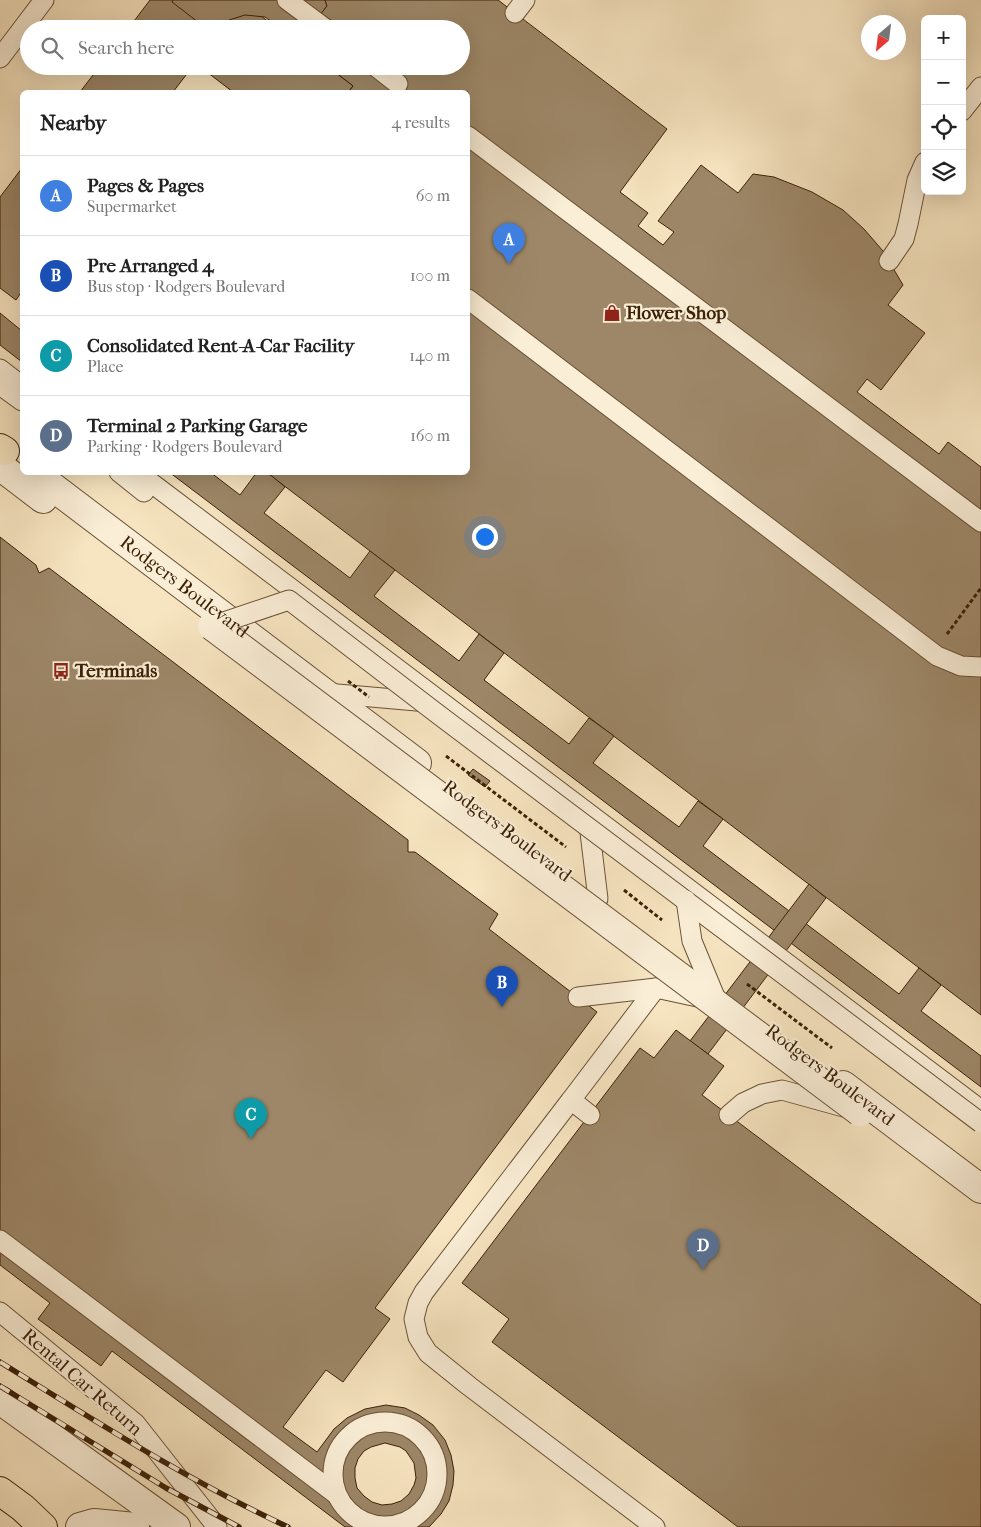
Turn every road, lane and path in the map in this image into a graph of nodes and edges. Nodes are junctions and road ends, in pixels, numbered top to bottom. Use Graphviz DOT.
graph roads {
  1 [pos="44,0"];
  2 [pos="287,0"];
  3 [pos="29,20"];
  4 [pos="314,20"];
  5 [pos="20,32"];
  6 [pos="0,58"];
  7 [pos="384,75"];
  8 [pos="981,87"];
  9 [pos="400,90"];
  10 [pos="966,106"];
  11 [pos="470,138"];
  12 [pos="921,171"];
  13 [pos="889,260"];
  14 [pos="470,301"];
  15 [pos="0,369"];
  16 [pos="20,384"];
  17 [pos="0,385"];
  18 [pos="20,400"];
  19 [pos="6,455"];
  20 [pos="20,467"];
  21 [pos="30,475"];
  22 [pos="37,475"];
  23 [pos="123,475"];
  24 [pos="141,475"];
  25 [pos="981,522"];
  26 [pos="981,588"];
  27 [pos="289,600"];
  28 [pos="212,626"];
  29 [pos="943,640"];
  30 [pos="981,667"];
  31 [pos="336,687"];
  32 [pos="371,699"];
  33 [pos="442,704"];
  34 [pos="441,752"];
  35 [pos="587,813"];
  36 [pos="569,849"];
  37 [pos="607,892"];
  38 [pos="686,900"];
  39 [pos="668,924"];
  40 [pos="656,988"];
  41 [pos="578,997"];
  42 [pos="734,998"];
  43 [pos="832,1048"];
  44 [pos="571,1100"];
  45 [pos="981,1110"];
  46 [pos="860,1112"];
  47 [pos="590,1114"];
  48 [pos="729,1116"];
  49 [pos="981,1123"];
  50 [pos="969,1171"];
  51 [pos="981,1189"];
  52 [pos="981,1204"];
  53 [pos="0,1240"];
  54 [pos="0,1312"];
  55 [pos="0,1400"];
  56 [pos="0,1491"];
  57 [pos="337,1496"];
  58 [pos="373,1526"];
  59 [pos="43,1527"];
  60 [pos="80,1527"];
  61 [pos="135,1527"];
  62 [pos="176,1527"];
  63 [pos="217,1527"];
  64 [pos="655,1527"];
  1 -- 3 [label="lane"];
  2 -- 4 [label="lane"];
  5 -- 6 [label="lane"];
  7 -- 9 [label="lane"];
  8 -- 10 [label="lane"];
  11 -- 25 [label="lane"];
  12 -- 13 [label="lane"];
  14 -- 30 [label="lane"];
  15 -- 16 [label="lane"];
  17 -- 18 [label="lane"];
  19 -- 20 [label="street"];
  21 -- 28 [label="street"];
  22 -- 31 [label="street, Rodgers Boulevard"];
  23 -- 27 [label="lane"];
  24 -- 33 [label="lane"];
  26 -- 29 [label="path"];
  27 -- 28 [label="lane, bridge"];
  27 -- 38 [label="lane, bridge"];
  28 -- 42 [label="street, bridge"];
  31 -- 32 [label="path"];
  31 -- 33 [label="lane"];
  31 -- 37 [label="street, Rodgers Boulevard"];
  33 -- 35 [label="lane"];
  34 -- 36 [label="path"];
  35 -- 37 [label="lane"];
  35 -- 45 [label="lane"];
  37 -- 39 [label="path"];
  37 -- 42 [label="street, Rodgers Boulevard"];
  38 -- 42 [label="lane, bridge"];
  38 -- 49 [label="lane, bridge"];
  40 -- 41 [label="lane"];
  40 -- 42 [label="lane"];
  40 -- 44 [label="lane"];
  42 -- 43 [label="path, bridge"];
  42 -- 46 [label="street, bridge"];
  42 -- 50 [label="street, Rodgers Boulevard"];
  44 -- 47 [label="lane"];
  44 -- 64 [label="lane"];
  46 -- 48 [label="lane"];
  46 -- 52 [label="street"];
  50 -- 51 [label="street, Rodgers Boulevard"];
  53 -- 57 [label="lane"];
  54 -- 63 [label="lane, Rental Car Return"];
  55 -- 62 [label="street"];
  56 -- 59 [label="highway"];
  57 -- 58 [label="lane"];
  57 -- 58 [label="lane"];
  60 -- 61 [label="street"];
}
